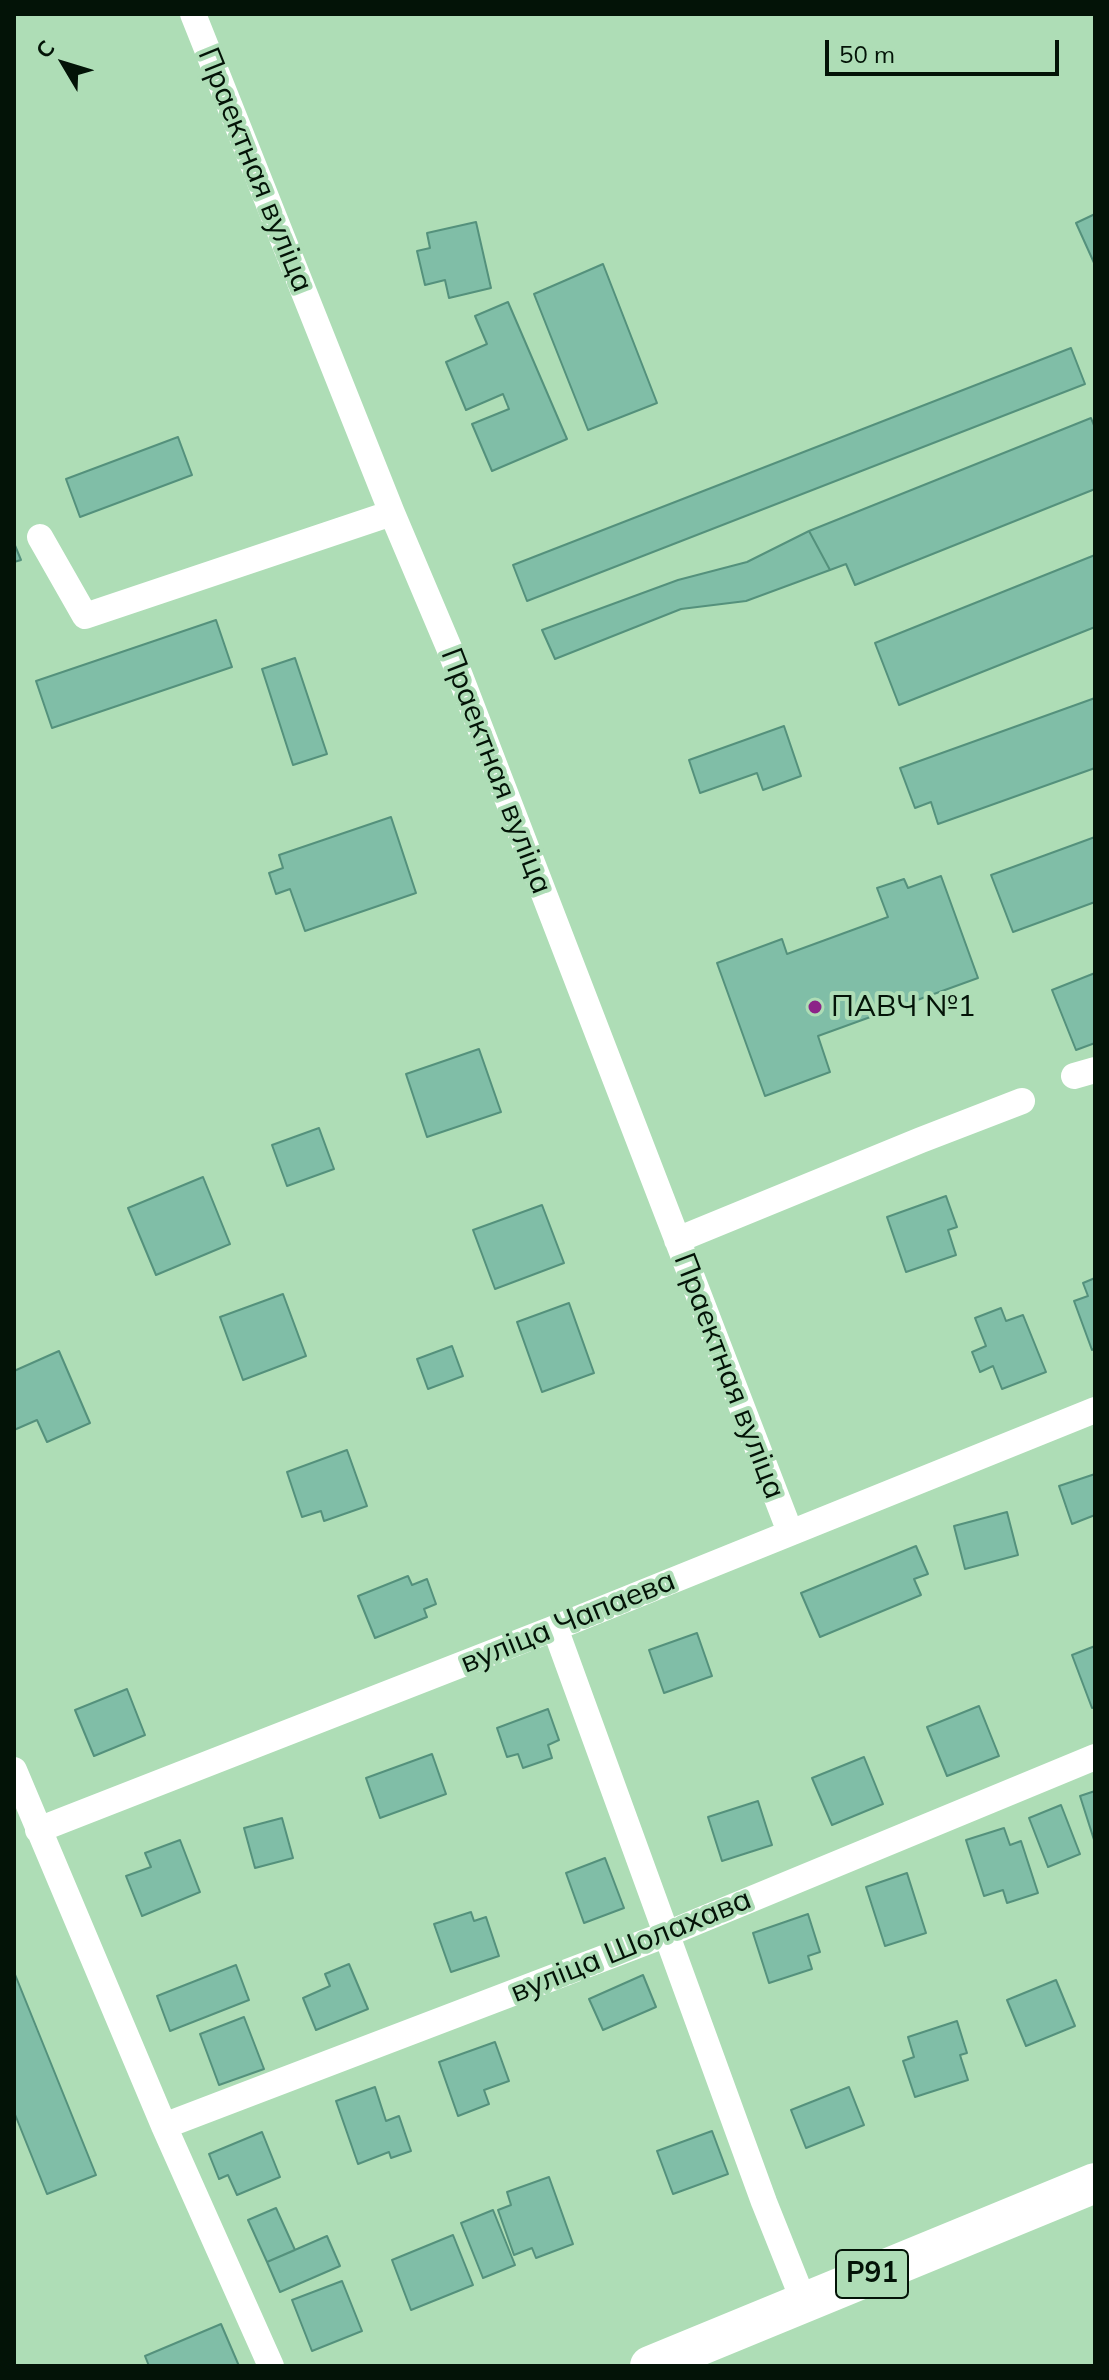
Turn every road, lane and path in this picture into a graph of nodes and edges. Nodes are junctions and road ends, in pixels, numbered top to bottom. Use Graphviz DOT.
graph roads {
  1 [pos="193,14"];
  2 [pos="392,513"];
  3 [pos="40,537"];
  4 [pos="1022,1101"];
  5 [pos="677,1240"];
  6 [pos="1095,1410"];
  7 [pos="790,1532"];
  8 [pos="555,1628"];
  9 [pos="1095,1757"];
  10 [pos="14,1770"];
  11 [pos="38,1830"];
  12 [pos="667,1934"];
  13 [pos="164,2126"];
  14 [pos="1095,2183"];
  15 [pos="804,2302"];
  16 [pos="271,2366"];
  17 [pos="650,2366"];
  1 -- 2 [label="street, Праектная вуліца"];
  2 -- 3 [label="street"];
  2 -- 5 [label="street, Праектная вуліца"];
  4 -- 5 [label="street"];
  5 -- 7 [label="street, Праектная вуліца"];
  6 -- 7 [label="street, вуліца Чапаева"];
  7 -- 8 [label="street, вуліца Чапаева"];
  8 -- 11 [label="street, вуліца Чапаева"];
  8 -- 12 [label="street"];
  9 -- 12 [label="street, вуліца Шолахава"];
  10 -- 11 [label="street"];
  11 -- 13 [label="street"];
  12 -- 13 [label="street, вуліца Шолахава"];
  12 -- 15 [label="street"];
  13 -- 16 [label="street"];
  14 -- 15 [label="main road, Р91"];
  15 -- 17 [label="main road, Р91"];
}
